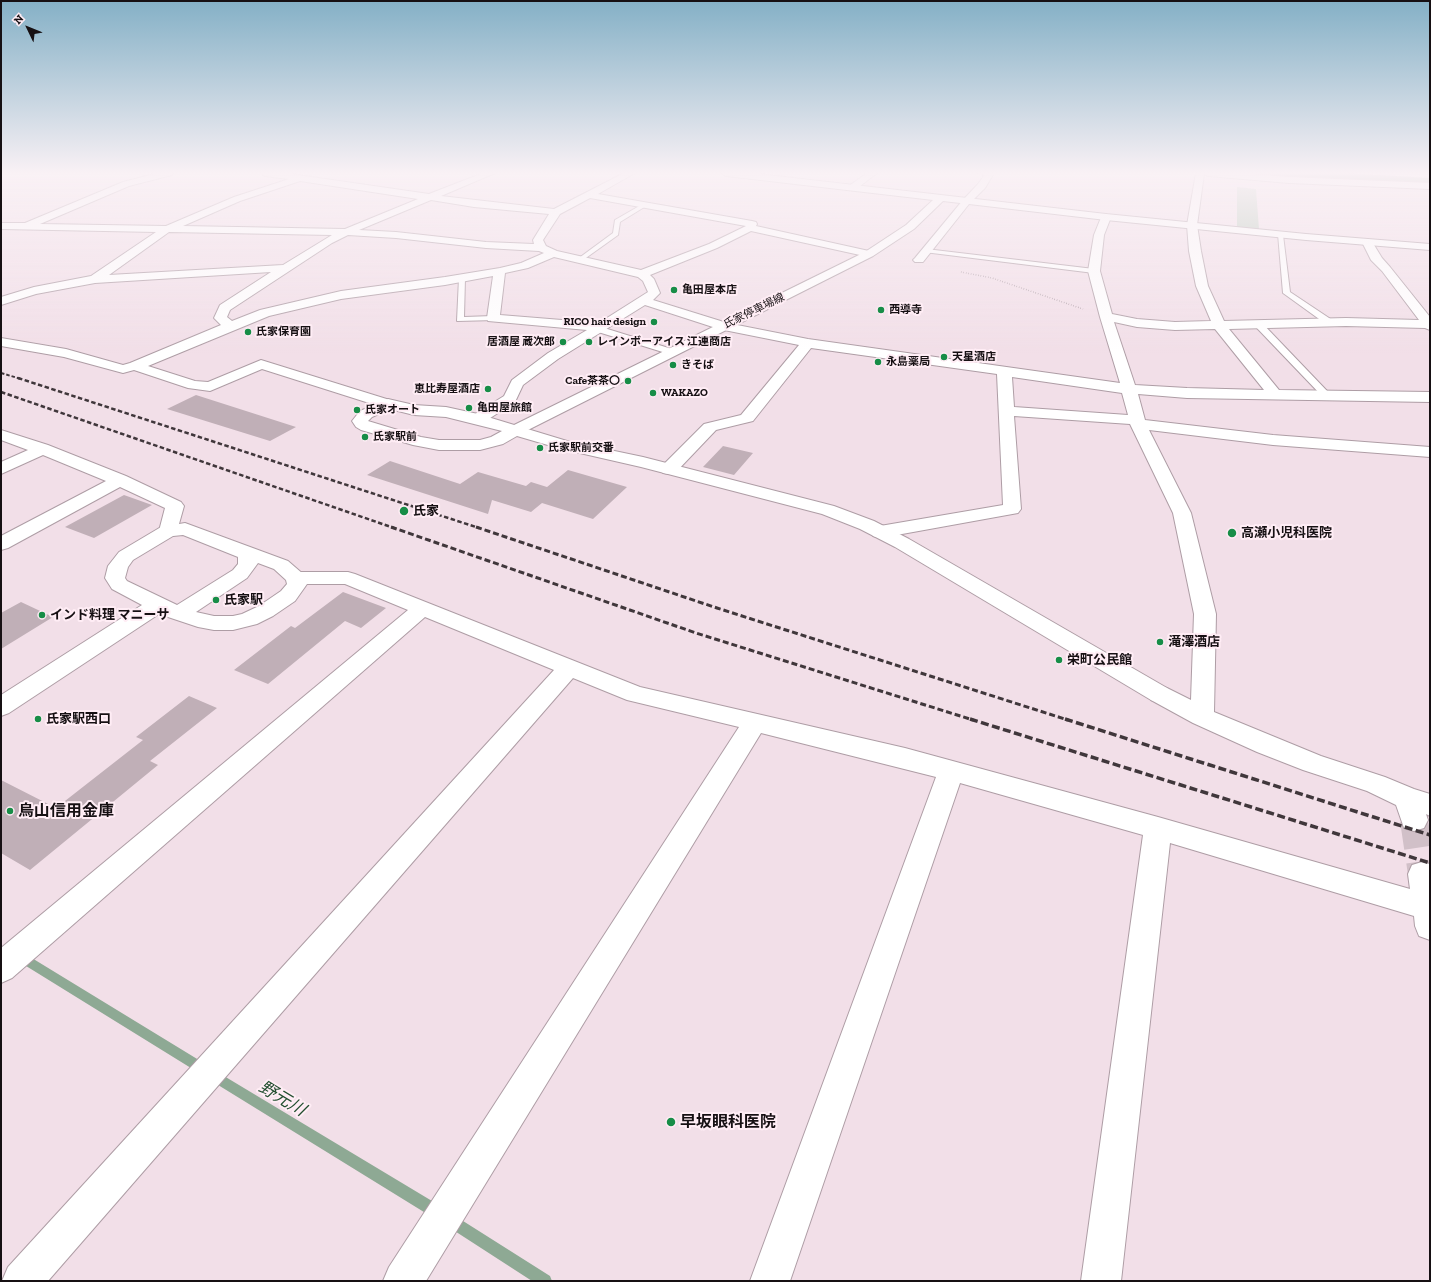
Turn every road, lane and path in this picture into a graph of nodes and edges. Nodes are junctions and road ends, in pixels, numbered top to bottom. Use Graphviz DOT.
graph roads {
  1 [pos="161,233"];
  2 [pos="343,233"];
  3 [pos="358,233"];
  4 [pos="543,233"];
  5 [pos="616,233"];
  6 [pos="740,233"];
  7 [pos="772,233"];
  8 [pos="901,233"];
  9 [pos="941,233"];
  10 [pos="1100,233"];
  11 [pos="1193,233"];
  12 [pos="1261,233"];
  13 [pos="1280,235"];
  14 [pos="1367,242"];
  15 [pos="1430,247"];
  16 [pos="547,250"];
  17 [pos="926,251"];
  18 [pos="869,254"];
  19 [pos="581,259"];
  20 [pos="918,260"];
  21 [pos="287,268"];
  22 [pos="500,271"];
  23 [pos="959,272"];
  24 [pos="1094,272"];
  25 [pos="642,274"];
  26 [pos="95,278"];
  27 [pos="462,278"];
  28 [pos="1,301"];
  29 [pos="644,302"];
  30 [pos="1106,317"];
  31 [pos="493,318"];
  32 [pos="1329,322"];
  33 [pos="1258,324"];
  34 [pos="1219,325"];
  35 [pos="1430,325"];
  36 [pos="230,326"];
  37 [pos="724,326"];
  38 [pos="599,328"];
  39 [pos="1,342"];
  40 [pos="808,343"];
  41 [pos="672,352"];
  42 [pos="135,366"];
  43 [pos="1004,371"];
  44 [pos="1129,389"];
  45 [pos="1274,393"];
  46 [pos="1326,395"];
  47 [pos="1430,397"];
  48 [pos="388,404"];
  49 [pos="1006,411"];
  50 [pos="478,419"];
  51 [pos="1138,422"];
  52 [pos="514,431"];
  53 [pos="1,435"];
  54 [pos="42,449"];
  55 [pos="1430,452"];
  56 [pos="669,468"];
  57 [pos="1,469"];
  58 [pos="120,480"];
  59 [pos="168,531"];
  60 [pos="880,532"];
  61 [pos="1,544"];
  62 [pos="234,548"];
  63 [pos="296,578"];
  64 [pos="157,605"];
  65 [pos="423,608"];
  66 [pos="179,614"];
  67 [pos="570,667"];
  68 [pos="1,707"];
  69 [pos="1202,717"];
  70 [pos="755,722"];
  71 [pos="951,771"];
  72 [pos="1417,808"];
  73 [pos="1158,828"];
  74 [pos="1422,874"];
  75 [pos="1429,914"];
  76 [pos="1,968"];
  77 [pos="22,1281"];
  78 [pos="403,1281"];
  79 [pos="770,1281"];
  80 [pos="1101,1281"];
  1 -- 26 [label="street"];
  2 -- 21 [label="street"];
  3 -- 16 [label="street"];
  4 -- 16 [label="street"];
  5 -- 19 [label="lane"];
  6 -- 25 [label="street"];
  7 -- 18 [label="street"];
  8 -- 18 [label="street, 氏家停車場線"];
  9 -- 17 [label="street"];
  10 -- 24 [label="street"];
  11 -- 34 [label="street"];
  12 -- 13 [label="street"];
  13 -- 14 [label="street"];
  13 -- 32 [label="lane"];
  14 -- 15 [label="street"];
  14 -- 35 [label="street"];
  16 -- 19 [label="street"];
  16 -- 22 [label="street"];
  17 -- 20 [label="street"];
  17 -- 24 [label="lane"];
  18 -- 37 [label="street, 氏家停車場線"];
  19 -- 25 [label="street"];
  21 -- 26 [label="street"];
  21 -- 36 [label="street"];
  22 -- 27 [label="street"];
  22 -- 31 [label="street"];
  23 -- 30 [label="path"];
  24 -- 30 [label="street"];
  25 -- 29 [label="street"];
  26 -- 28 [label="street"];
  27 -- 31 [label="lane"];
  27 -- 36 [label="street"];
  29 -- 37 [label="street"];
  29 -- 38 [label="street"];
  30 -- 34 [label="street"];
  30 -- 44 [label="street"];
  31 -- 38 [label="street"];
  32 -- 33 [label="street"];
  32 -- 35 [label="street"];
  33 -- 34 [label="street"];
  33 -- 46 [label="lane"];
  34 -- 45 [label="street"];
  36 -- 42 [label="street"];
  37 -- 40 [label="street"];
  37 -- 41 [label="street, 氏家停車場線"];
  38 -- 41 [label="lane"];
  38 -- 50 [label="street"];
  39 -- 42 [label="street"];
  40 -- 43 [label="street"];
  40 -- 56 [label="street"];
  41 -- 52 [label="street, 氏家停車場線"];
  42 -- 48 [label="street"];
  43 -- 44 [label="street"];
  43 -- 49 [label="street"];
  44 -- 45 [label="street"];
  44 -- 51 [label="street"];
  45 -- 46 [label="street"];
  46 -- 47 [label="street"];
  48 -- 50 [label="street"];
  48 -- 52 [label="street, 氏家停車場線"];
  49 -- 51 [label="street"];
  49 -- 60 [label="street"];
  50 -- 52 [label="street"];
  51 -- 55 [label="street"];
  51 -- 69 [label="street"];
  52 -- 56 [label="street"];
  53 -- 54 [label="street"];
  54 -- 57 [label="street"];
  54 -- 58 [label="street"];
  56 -- 60 [label="street"];
  58 -- 59 [label="street"];
  58 -- 61 [label="street"];
  59 -- 62 [label="street"];
  59 -- 64 [label="street"];
  60 -- 69 [label="street"];
  62 -- 63 [label="street"];
  62 -- 66 [label="street"];
  63 -- 65 [label="street"];
  63 -- 66 [label="street"];
  64 -- 66 [label="street"];
  64 -- 68 [label="street"];
  65 -- 67 [label="street"];
  65 -- 76 [label="street"];
  67 -- 70 [label="street"];
  67 -- 77 [label="street"];
  69 -- 72 [label="street"];
  70 -- 71 [label="street"];
  70 -- 78 [label="street"];
  71 -- 73 [label="street"];
  71 -- 79 [label="street"];
  73 -- 75 [label="street"];
  73 -- 80 [label="street"];
  74 -- 75 [label="street"];
}
